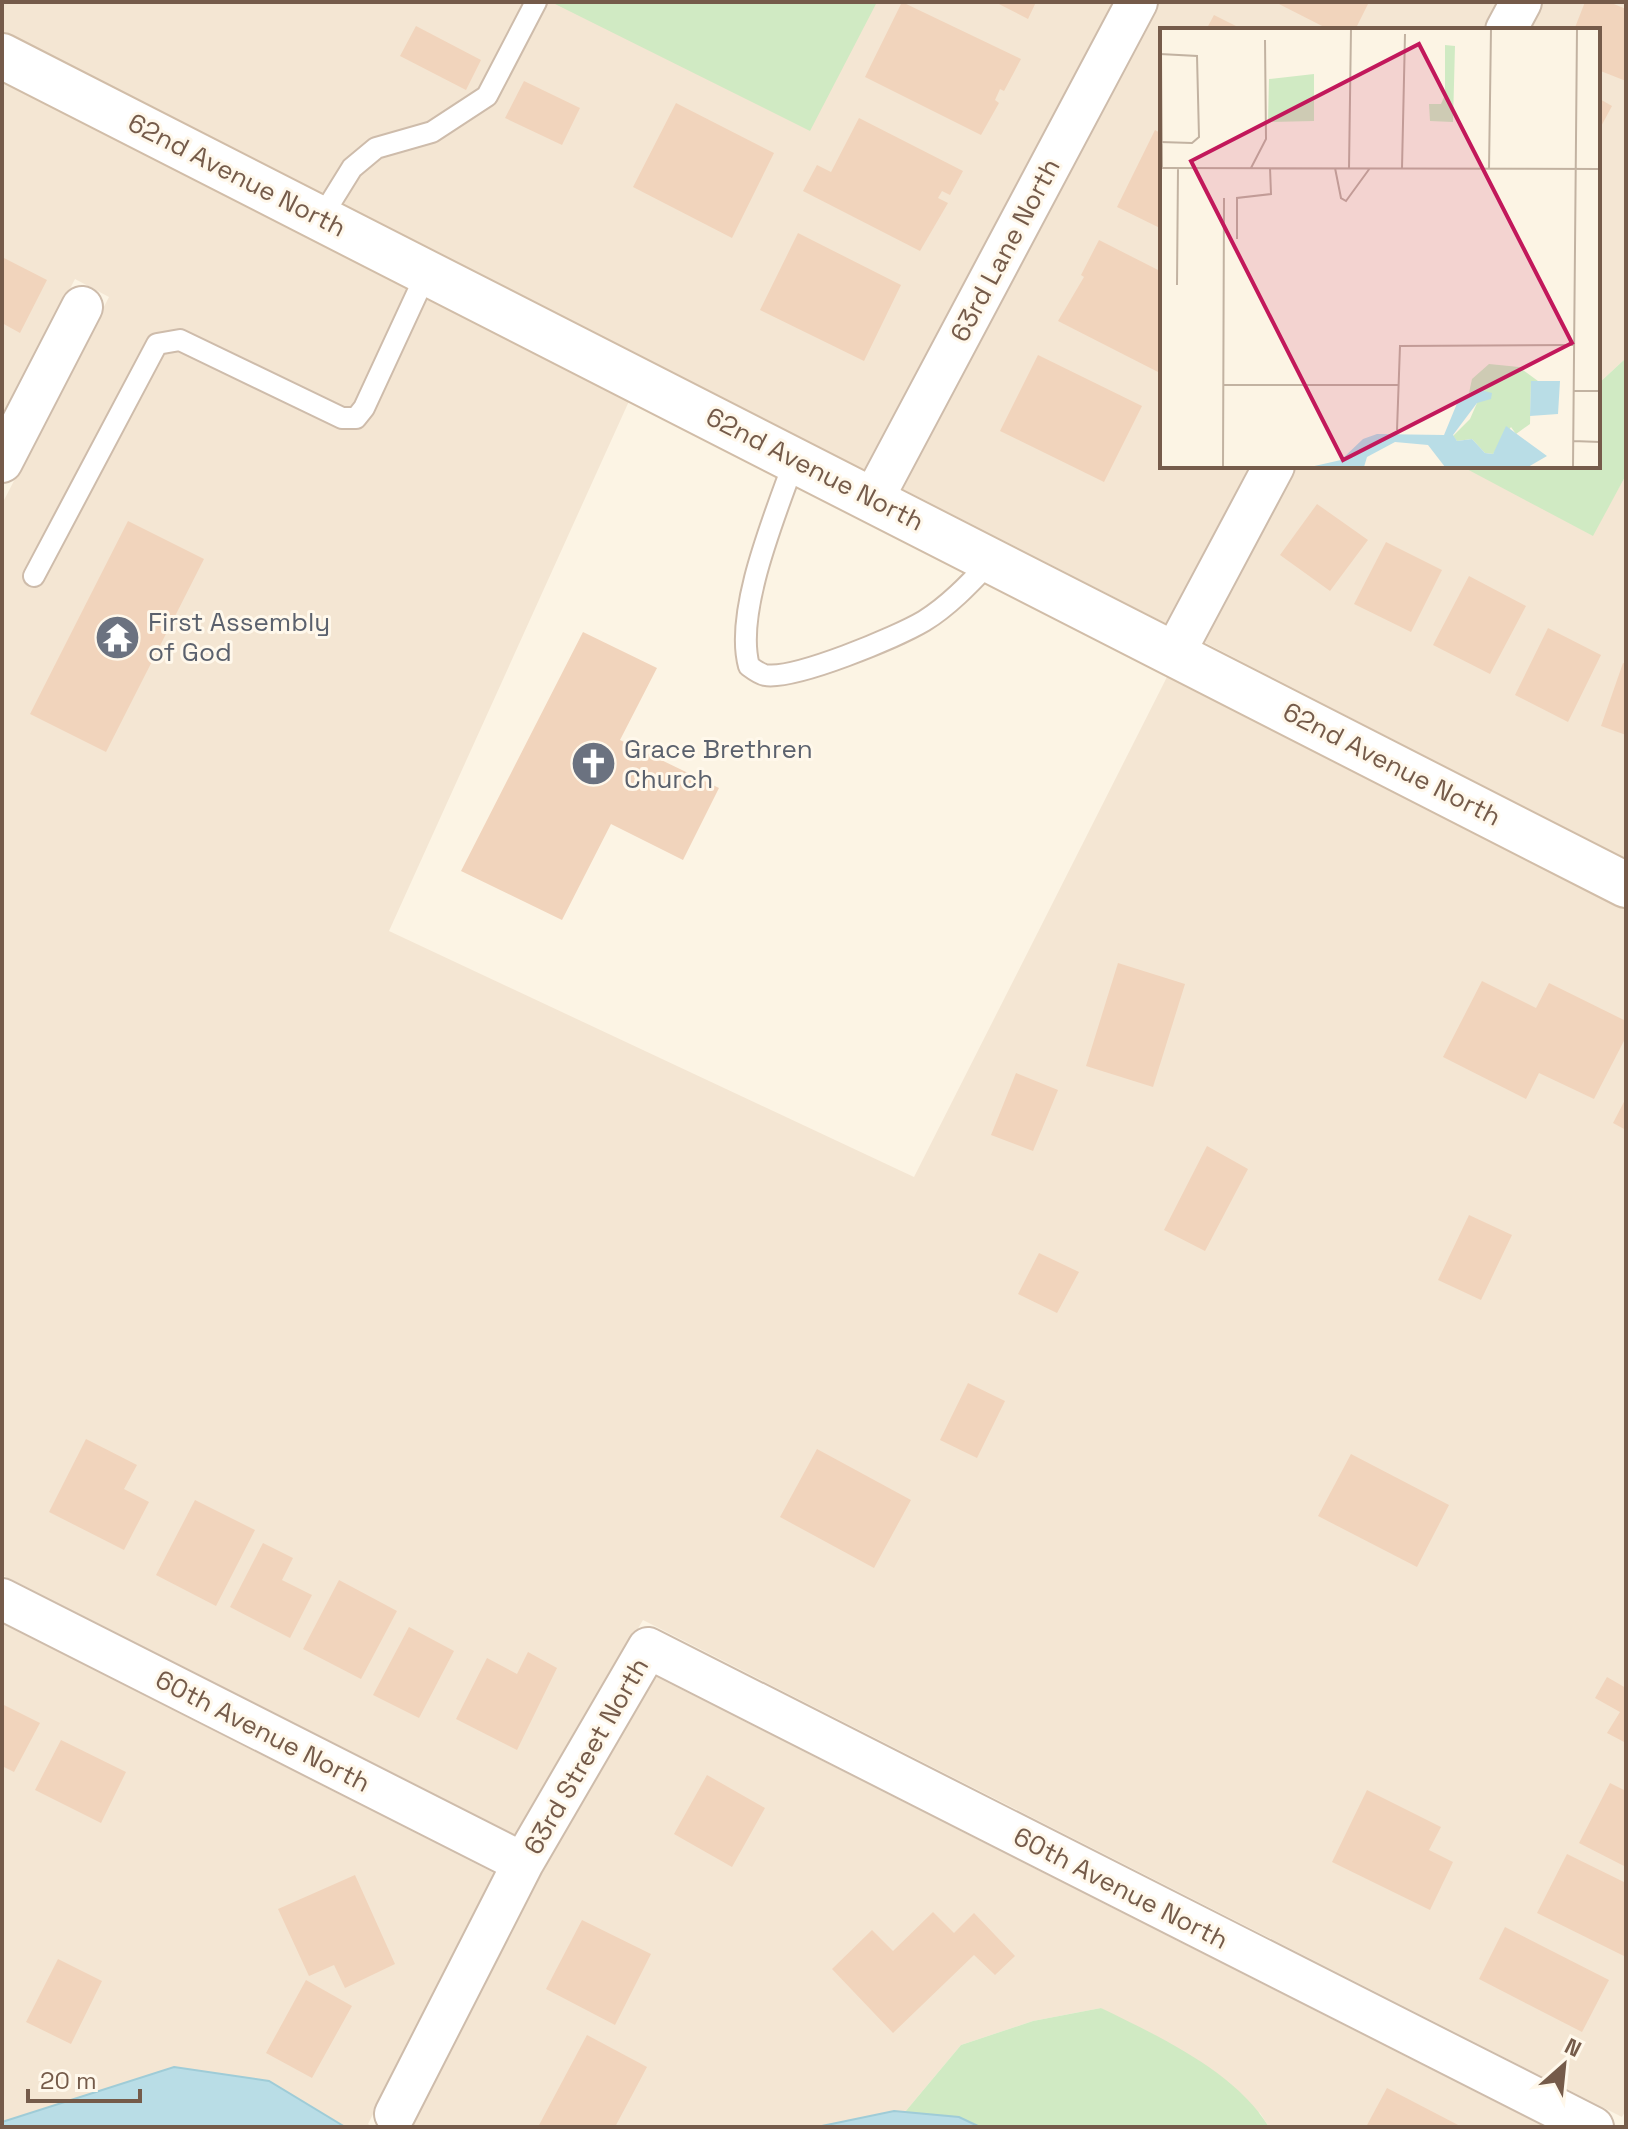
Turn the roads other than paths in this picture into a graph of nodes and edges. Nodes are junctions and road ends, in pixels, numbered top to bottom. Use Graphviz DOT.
graph roads {
  1 [pos="536,2"];
  2 [pos="1137,2"];
  3 [pos="1521,2"];
  4 [pos="1507,28"];
  5 [pos="2,56"];
  6 [pos="321,218"];
  7 [pos="427,272"];
  8 [pos="82,307"];
  9 [pos="795,459"];
  10 [pos="2,462"];
  11 [pos="1273,468"];
  12 [pos="873,499"];
  13 [pos="993,559"];
  14 [pos="34,576"];
  15 [pos="1175,652"];
  16 [pos="1626,885"];
  17 [pos="2,1599"];
  18 [pos="648,1648"];
  19 [pos="523,1863"];
  20 [pos="395,2114"];
  21 [pos="1593,2127"];
  1 -- 6 [label="lane"];
  2 -- 12 [label="street, 63rd Lane North"];
  3 -- 4 [label="street"];
  5 -- 6 [label="street, 62nd Avenue North"];
  6 -- 7 [label="street, 62nd Avenue North"];
  7 -- 9 [label="street, 62nd Avenue North"];
  7 -- 14 [label="lane"];
  8 -- 10 [label="street"];
  9 -- 12 [label="street, 62nd Avenue North"];
  9 -- 13 [label="lane"];
  11 -- 15 [label="street"];
  12 -- 13 [label="street, 62nd Avenue North"];
  13 -- 15 [label="street, 62nd Avenue North"];
  15 -- 16 [label="street, 62nd Avenue North"];
  17 -- 19 [label="street, 60th Avenue North"];
  18 -- 19 [label="street, 63rd Street North"];
  18 -- 21 [label="street, 60th Avenue North"];
  19 -- 20 [label="street, 63rd Street North"];
}
